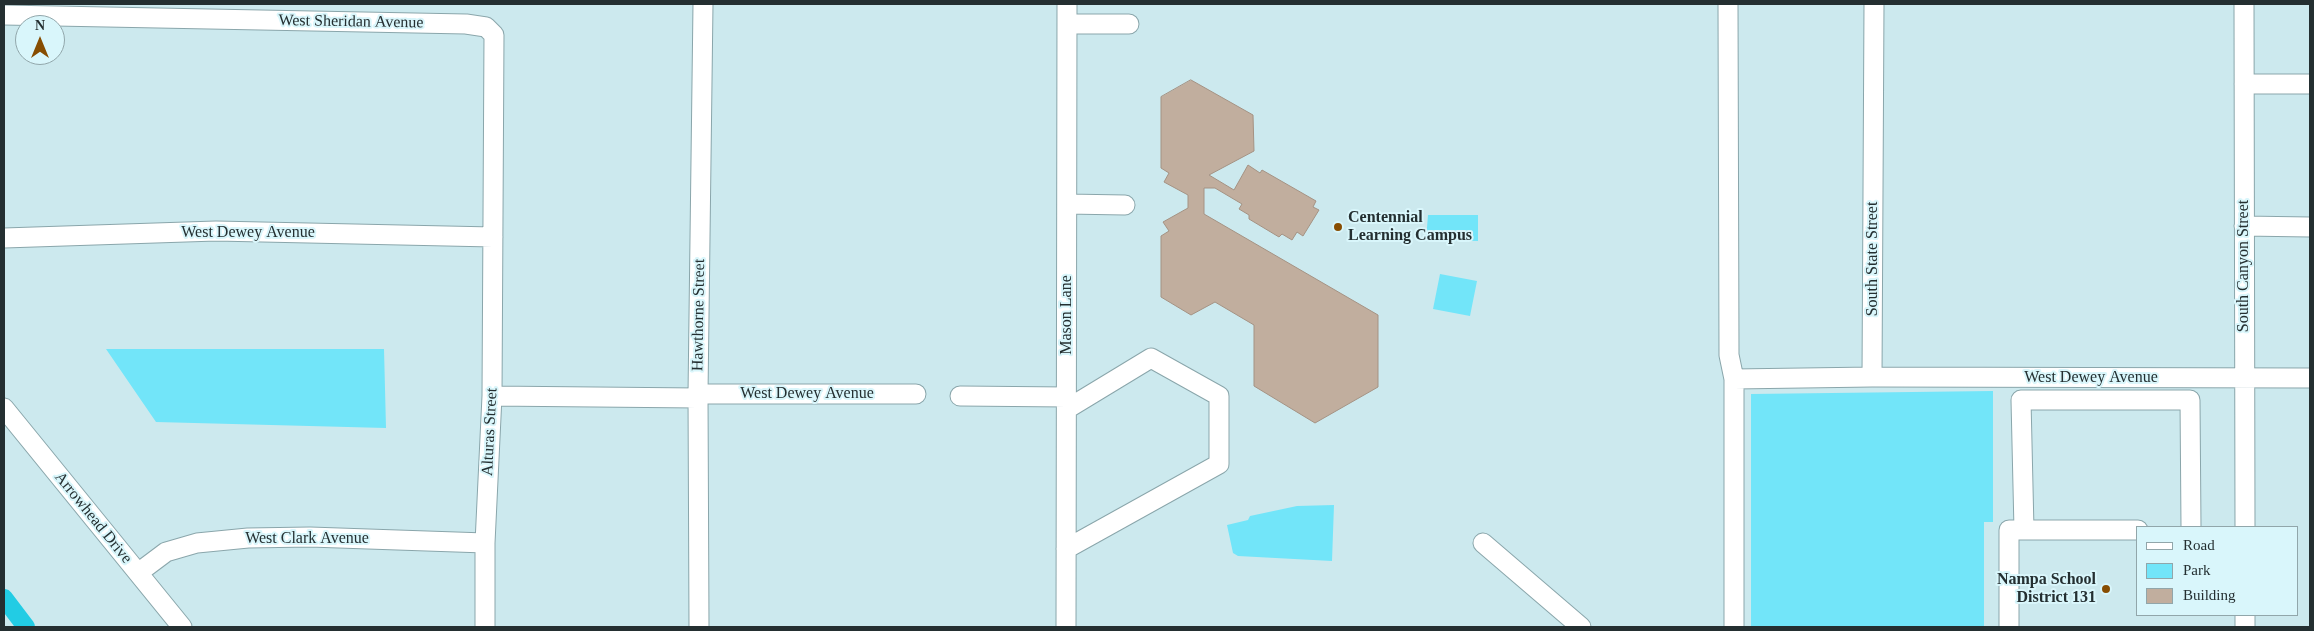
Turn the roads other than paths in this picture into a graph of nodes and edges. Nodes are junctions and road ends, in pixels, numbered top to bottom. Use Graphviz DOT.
graph roads {
  1 [pos="703,4"];
  2 [pos="1067,4"];
  3 [pos="1728,4"];
  4 [pos="1874,4"];
  5 [pos="2244,4"];
  6 [pos="4,15"];
  7 [pos="1067,24"];
  8 [pos="1129,24"];
  9 [pos="2244,84"];
  10 [pos="2310,84"];
  11 [pos="1067,204"];
  12 [pos="1125,204"];
  13 [pos="2244,226"];
  14 [pos="2310,227"];
  15 [pos="493,236"];
  16 [pos="4,238"];
  17 [pos="1872,377"];
  18 [pos="2020,378"];
  19 [pos="2190,378"];
  20 [pos="2244,378"];
  21 [pos="2310,378"];
  22 [pos="1734,380"];
  23 [pos="916,394"];
  24 [pos="492,396"];
  25 [pos="698,396"];
  26 [pos="960,396"];
  27 [pos="2021,400"];
  28 [pos="2190,400"];
  29 [pos="1067,403"];
  30 [pos="4,408"];
  31 [pos="2191,526"];
  32 [pos="2245,526"];
  33 [pos="2024,530"];
  34 [pos="2136,530"];
  35 [pos="484,543"];
  36 [pos="1483,543"];
  37 [pos="1066,549"];
  38 [pos="138,573"];
  39 [pos="1573,625"];
  40 [pos="182,627"];
  41 [pos="485,627"];
  42 [pos="699,627"];
  43 [pos="1066,627"];
  44 [pos="1734,627"];
  45 [pos="2009,627"];
  1 -- 25 [label="street, Hawthorne Street"];
  2 -- 7 [label="street, Mason Lane"];
  3 -- 22 [label="street"];
  4 -- 17 [label="street, South State Street"];
  5 -- 9 [label="street, South Canyon Street"];
  6 -- 15 [label="street, West Sheridan Avenue"];
  7 -- 8 [label="street"];
  7 -- 11 [label="street, Mason Lane"];
  9 -- 10 [label="street"];
  9 -- 13 [label="street, South Canyon Street"];
  11 -- 12 [label="street"];
  11 -- 29 [label="street, Mason Lane"];
  13 -- 14 [label="street"];
  13 -- 20 [label="street, South Canyon Street"];
  15 -- 16 [label="street, West Dewey Avenue"];
  15 -- 24 [label="street, Alturas Street"];
  17 -- 18 [label="street, West Dewey Avenue"];
  17 -- 22 [label="street"];
  18 -- 19 [label="street, West Dewey Avenue"];
  18 -- 27 [label="street"];
  19 -- 20 [label="street, West Dewey Avenue"];
  19 -- 28 [label="street"];
  20 -- 21 [label="street, West Dewey Avenue"];
  20 -- 32 [label="street, South Canyon Street"];
  22 -- 44 [label="street"];
  23 -- 25 [label="street, West Dewey Avenue"];
  24 -- 25 [label="street, West Dewey Avenue"];
  24 -- 35 [label="street, Alturas Street"];
  25 -- 42 [label="street, Hawthorne Street"];
  26 -- 29 [label="street"];
  27 -- 28 [label="street"];
  27 -- 33 [label="street"];
  28 -- 31 [label="street"];
  29 -- 37 [label="street, Mason Lane"];
  29 -- 37 [label="street"];
  30 -- 38 [label="street, Arrowhead Drive"];
  33 -- 34 [label="street"];
  33 -- 45 [label="street"];
  35 -- 38 [label="street, West Clark Avenue"];
  35 -- 41 [label="street, Alturas Street"];
  36 -- 39 [label="street"];
  37 -- 43 [label="street, Mason Lane"];
  38 -- 40 [label="street, Arrowhead Drive"];
}
